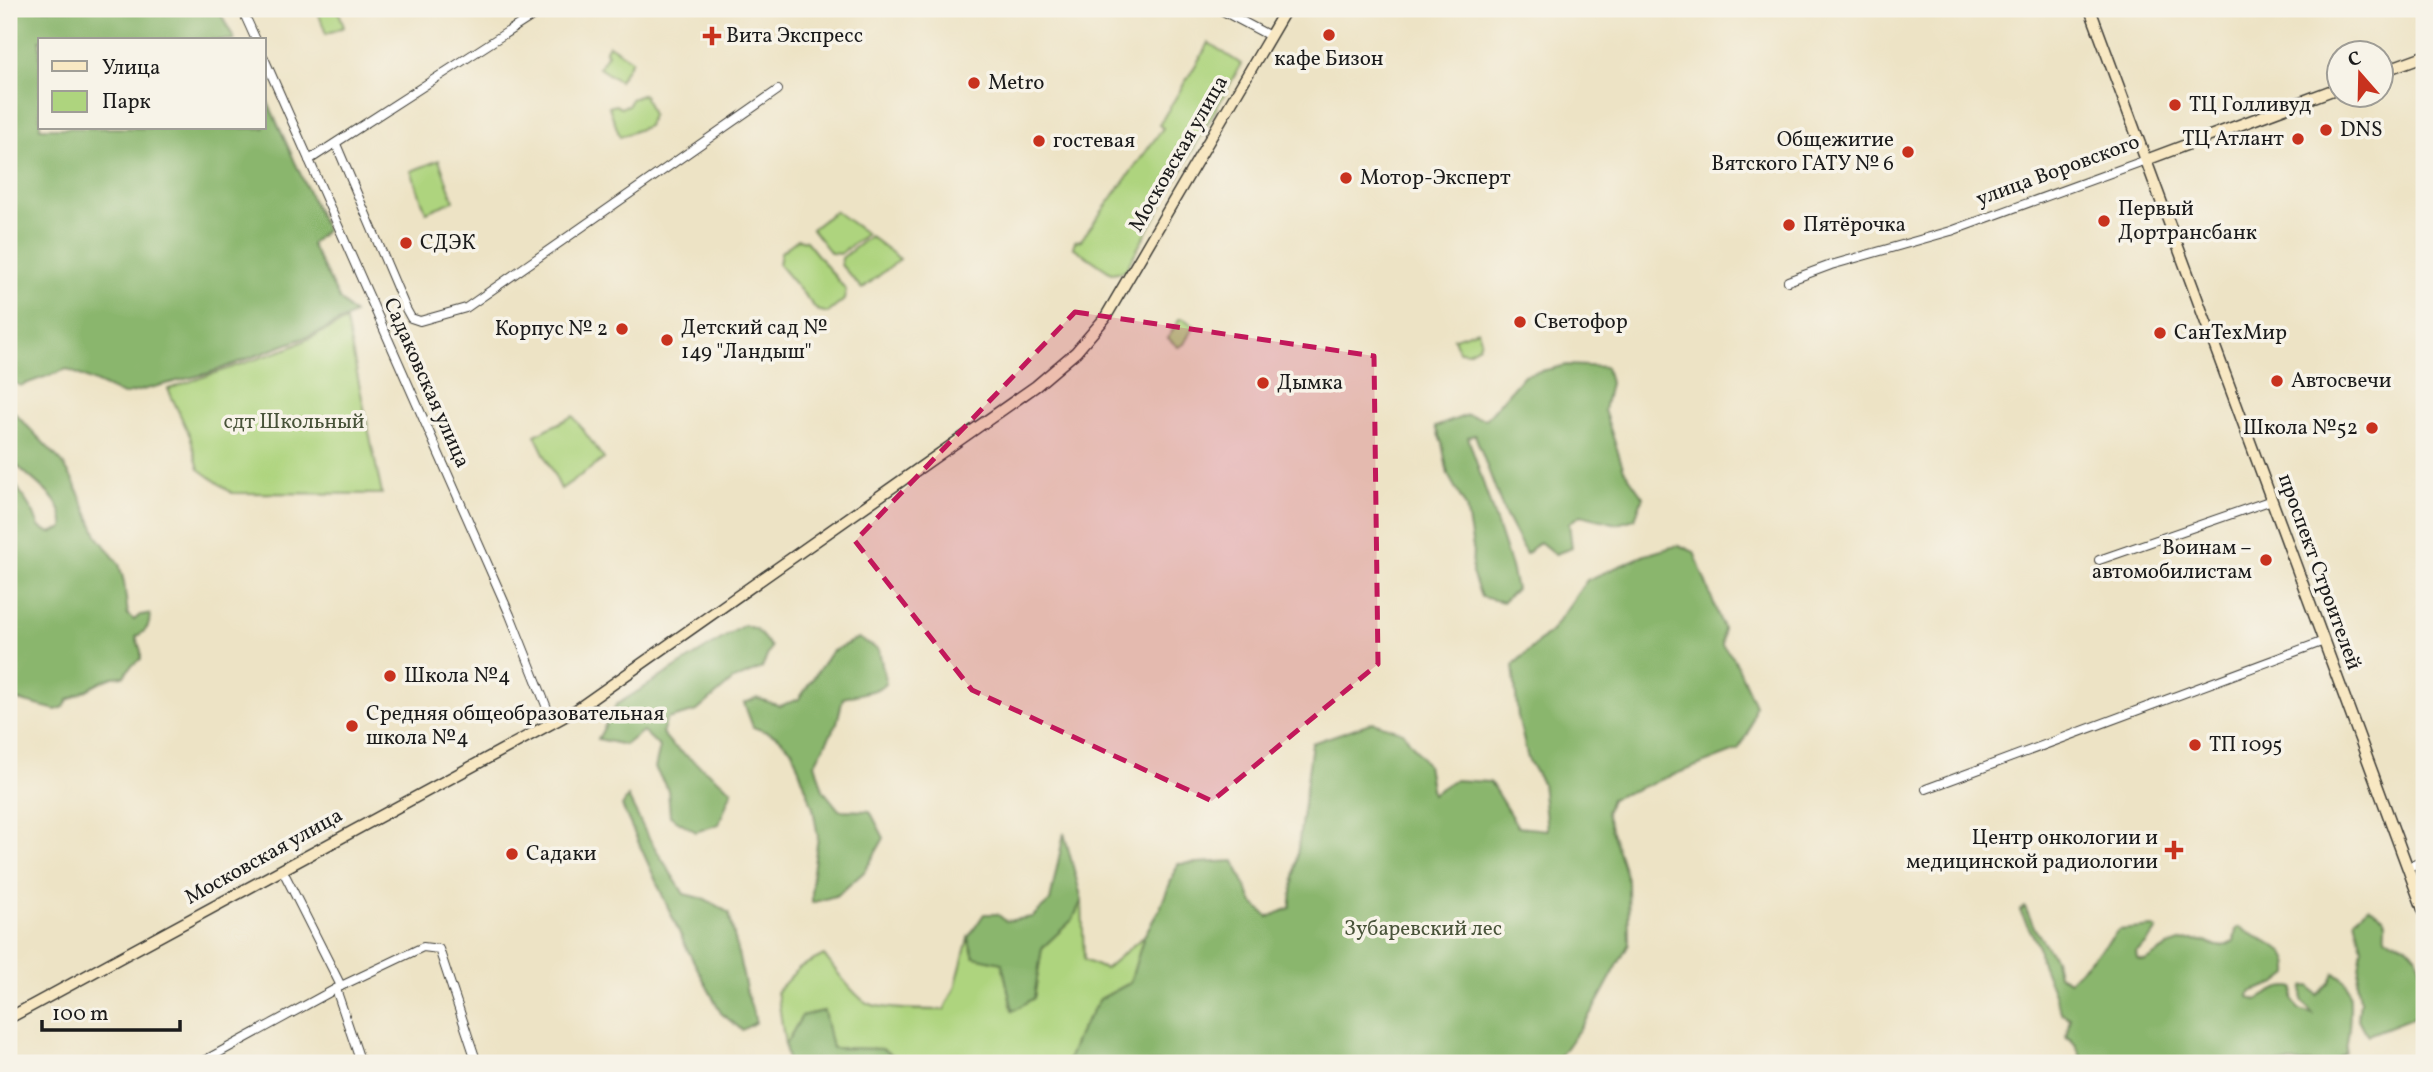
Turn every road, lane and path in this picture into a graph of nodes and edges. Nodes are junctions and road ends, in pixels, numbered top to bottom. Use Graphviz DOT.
graph roads {
  1 [pos="242,9"];
  2 [pos="543,9"];
  3 [pos="1219,9"];
  4 [pos="1286,9"];
  5 [pos="2090,9"];
  6 [pos="1270,36"];
  7 [pos="255,38"];
  8 [pos="2424,56"];
  9 [pos="266,63"];
  10 [pos="2394,67"];
  11 [pos="778,90"];
  12 [pos="2324,94"];
  13 [pos="336,144"];
  14 [pos="309,160"];
  15 [pos="2146,160"];
  16 [pos="1788,281"];
  17 [pos="2272,500"];
  18 [pos="2099,561"];
  19 [pos="2324,641"];
  20 [pos="553,723"];
  21 [pos="1926,789"];
  22 [pos="2424,861"];
  23 [pos="2408,867"];
  24 [pos="282,869"];
  25 [pos="2424,912"];
  26 [pos="339,987"];
  27 [pos="9,1018"];
  28 [pos="200,1063"];
  29 [pos="361,1063"];
  30 [pos="477,1063"];
  1 -- 7 [label="street"];
  2 -- 13 [label="street"];
  3 -- 6 [label="street"];
  4 -- 6 [label="main road, Московская улица"];
  5 -- 15 [label="main road, проспект Строителей"];
  6 -- 20 [label="main road, Московская улица"];
  8 -- 10 [label="main road"];
  9 -- 14 [label="street, Садаковская улица"];
  11 -- 13 [label="street"];
  12 -- 15 [label="main road, улица Воровского"];
  13 -- 14 [label="street"];
  14 -- 20 [label="street, Садаковская улица"];
  15 -- 16 [label="street, улица Воровского"];
  15 -- 17 [label="main road, проспект Строителей"];
  17 -- 18 [label="street"];
  17 -- 19 [label="main road, проспект Строителей"];
  19 -- 21 [label="street"];
  19 -- 23 [label="main road, проспект Строителей"];
  20 -- 24 [label="main road, Московская улица"];
  22 -- 23 [label="street"];
  23 -- 25 [label="main road, проспект Строителей"];
  24 -- 26 [label="street"];
  24 -- 27 [label="main road, Московская улица"];
  26 -- 28 [label="street"];
  26 -- 29 [label="street"];
  26 -- 30 [label="street"];
}
